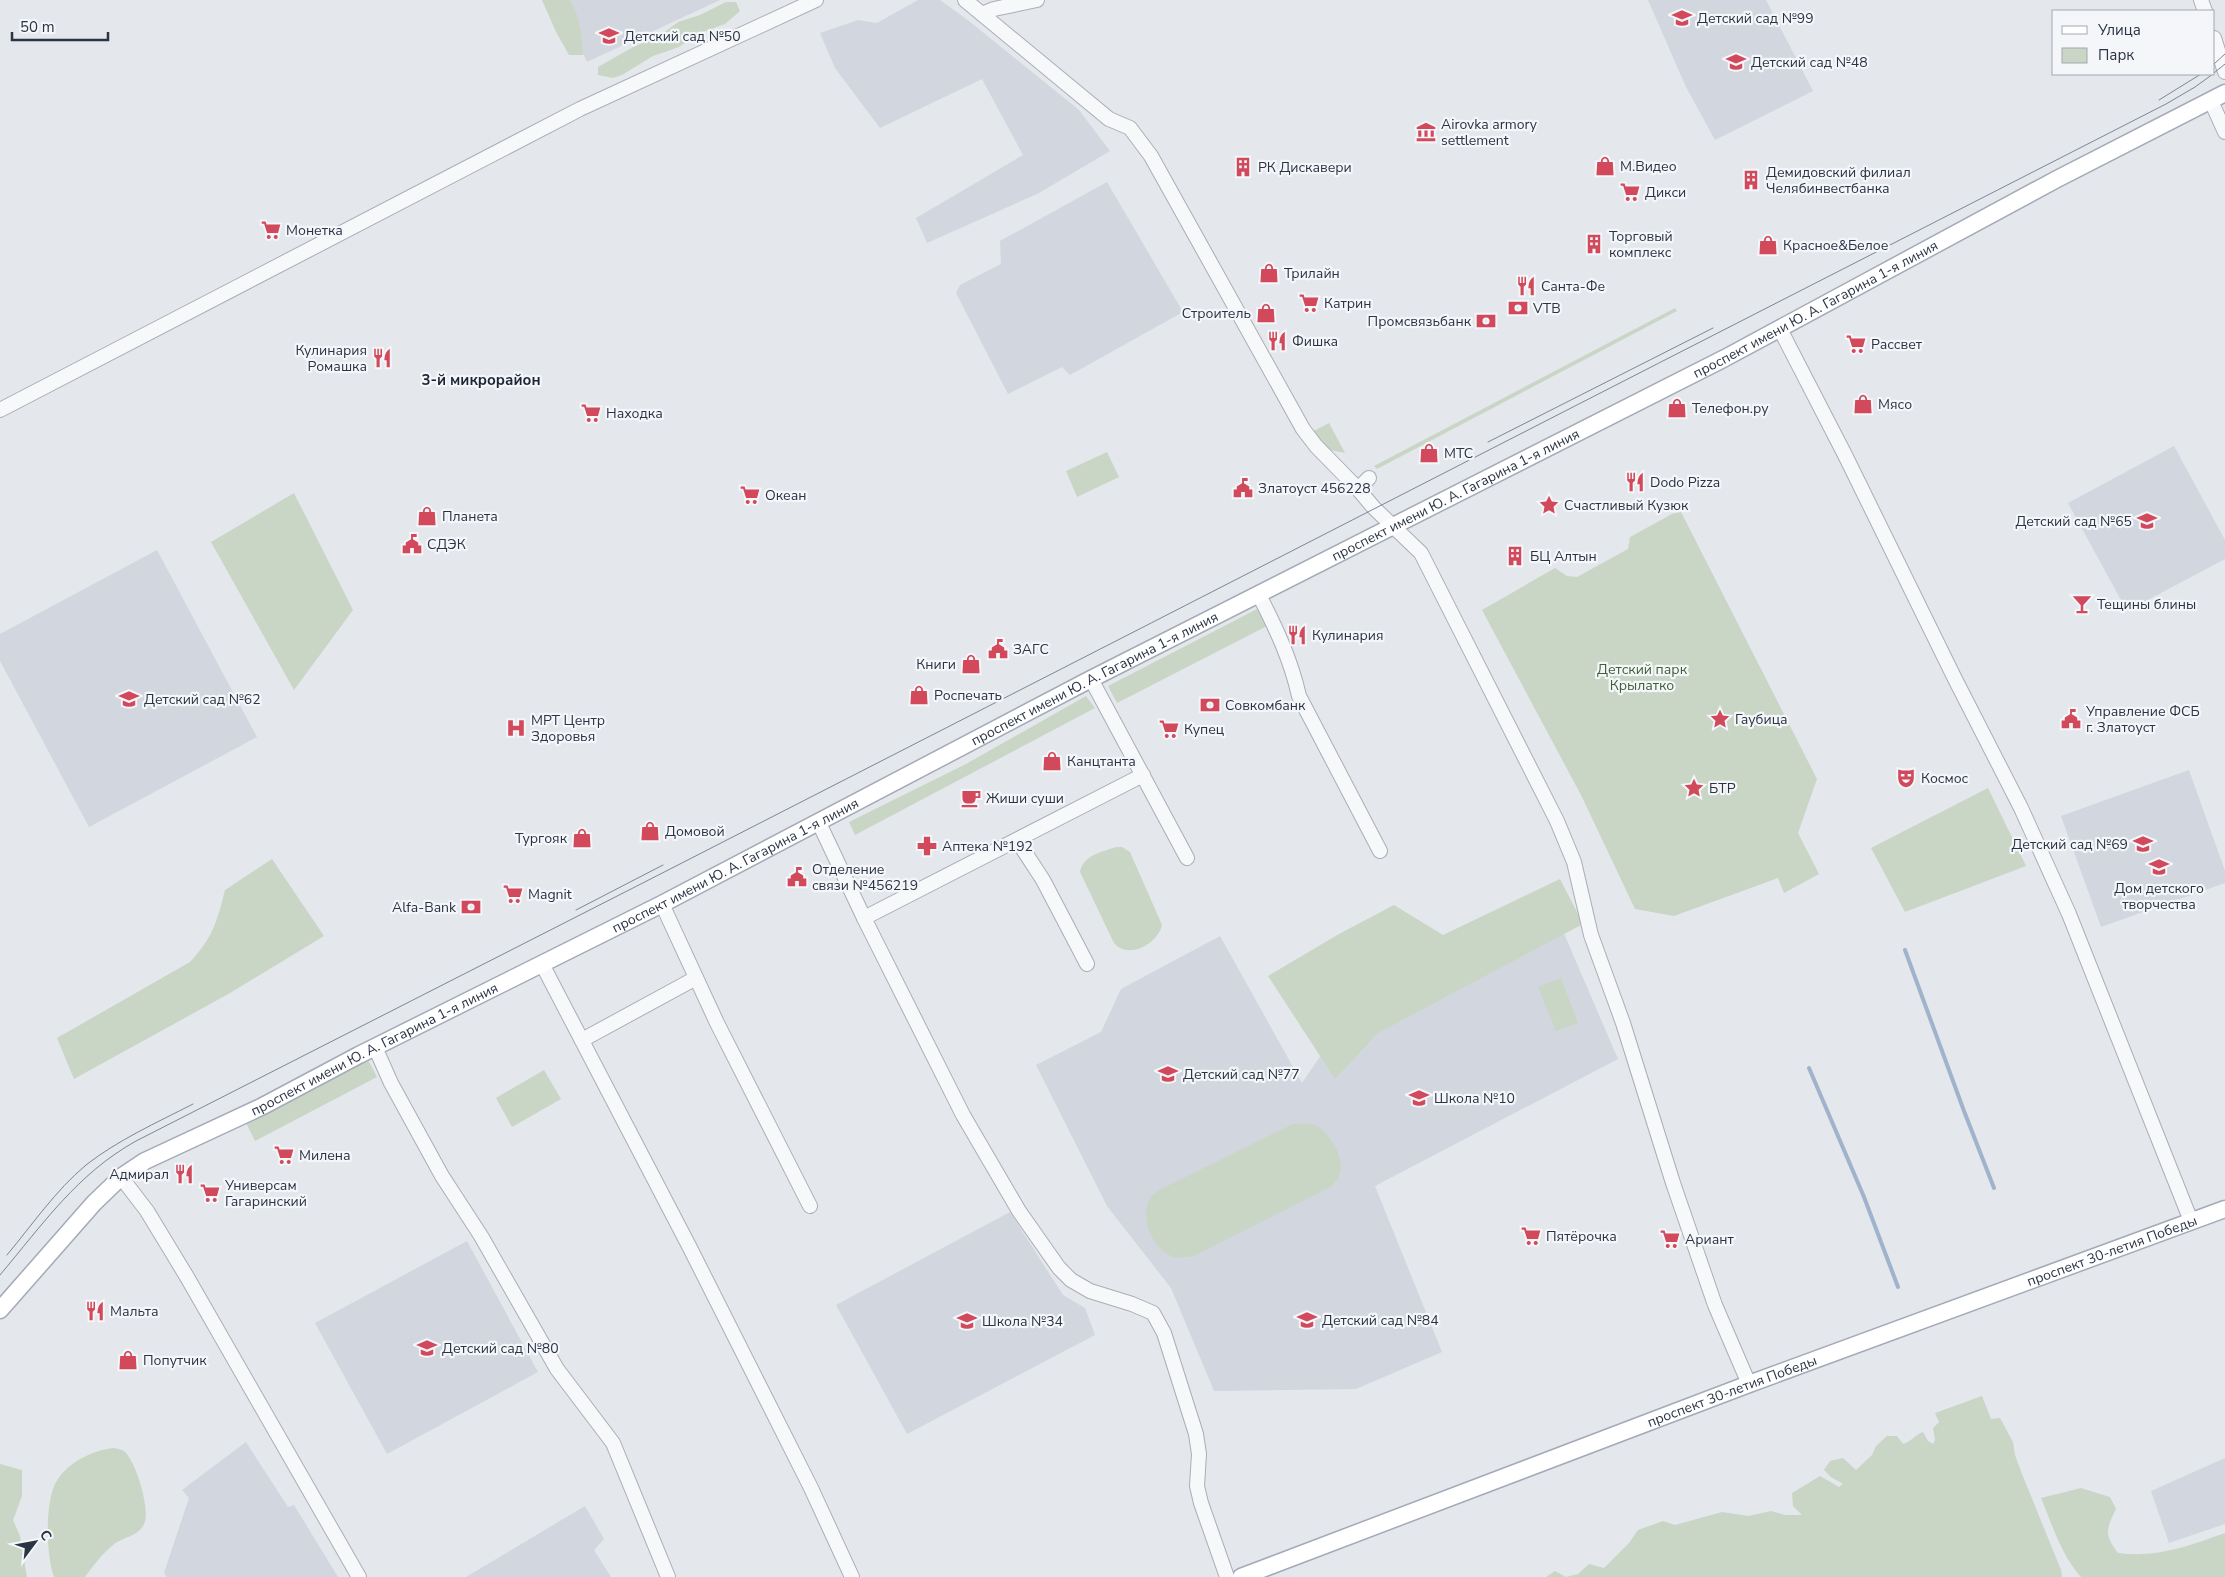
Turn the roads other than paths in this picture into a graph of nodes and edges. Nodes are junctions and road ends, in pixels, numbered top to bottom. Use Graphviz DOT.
graph roads {
  1 [pos="816,0"];
  2 [pos="965,0"];
  3 [pos="1037,0"];
  4 [pos="982,14"];
  5 [pos="2215,41"];
  6 [pos="2225,72"];
  7 [pos="2218,97"];
  8 [pos="2225,132"];
  9 [pos="1780,329"];
  10 [pos="0,410"];
  11 [pos="1369,478"];
  12 [pos="1358,488"];
  13 [pos="1394,527"];
  14 [pos="1259,595"];
  15 [pos="1091,680"];
  16 [pos="1143,775"];
  17 [pos="819,823"];
  18 [pos="1017,840"];
  19 [pos="1380,852"];
  20 [pos="1186,858"];
  21 [pos="662,904"];
  22 [pos="864,918"];
  23 [pos="542,964"];
  24 [pos="1087,964"];
  25 [pos="696,978"];
  26 [pos="582,1040"];
  27 [pos="375,1047"];
  28 [pos="121,1177"];
  29 [pos="810,1206"];
  30 [pos="2225,1209"];
  31 [pos="2191,1221"];
  32 [pos="0,1310"];
  33 [pos="1749,1384"];
  34 [pos="359,1577"];
  35 [pos="668,1577"];
  36 [pos="852,1577"];
  37 [pos="1227,1577"];
  38 [pos="1241,1577"];
  1 -- 10 [label="street"];
  2 -- 4 [label="street"];
  3 -- 4 [label="street"];
  4 -- 12 [label="street"];
  5 -- 6 [label="street"];
  7 -- 8 [label="street"];
  7 -- 9 [label="main road, проспект имени Ю. А. Гагарина 1-я линия"];
  9 -- 13 [label="main road, проспект имени Ю. А. Гагарина 1-я линия"];
  9 -- 31 [label="street"];
  11 -- 12 [label="street"];
  12 -- 13 [label="street"];
  13 -- 14 [label="main road, проспект имени Ю. А. Гагарина 1-я линия"];
  13 -- 33 [label="street"];
  14 -- 15 [label="main road, проспект имени Ю. А. Гагарина 1-я линия"];
  14 -- 19 [label="street"];
  15 -- 16 [label="street"];
  15 -- 17 [label="main road, проспект имени Ю. А. Гагарина 1-я линия"];
  16 -- 18 [label="street"];
  16 -- 20 [label="street"];
  17 -- 21 [label="main road, проспект имени Ю. А. Гагарина 1-я линия"];
  17 -- 22 [label="street"];
  18 -- 22 [label="street"];
  18 -- 24 [label="street"];
  21 -- 23 [label="main road, проспект имени Ю. А. Гагарина 1-я линия"];
  21 -- 25 [label="street"];
  22 -- 37 [label="street"];
  23 -- 26 [label="street"];
  23 -- 27 [label="main road, проспект имени Ю. А. Гагарина 1-я линия"];
  25 -- 26 [label="street"];
  25 -- 29 [label="street"];
  26 -- 36 [label="street"];
  27 -- 28 [label="main road, проспект имени Ю. А. Гагарина 1-я линия"];
  27 -- 35 [label="street"];
  28 -- 32 [label="main road, проспект имени Ю. А. Гагарина 1-я линия"];
  28 -- 34 [label="street"];
  30 -- 31 [label="main road, проспект 30-летия Победы"];
  31 -- 33 [label="main road, проспект 30-летия Победы"];
  33 -- 38 [label="main road, проспект 30-летия Победы"];
}
